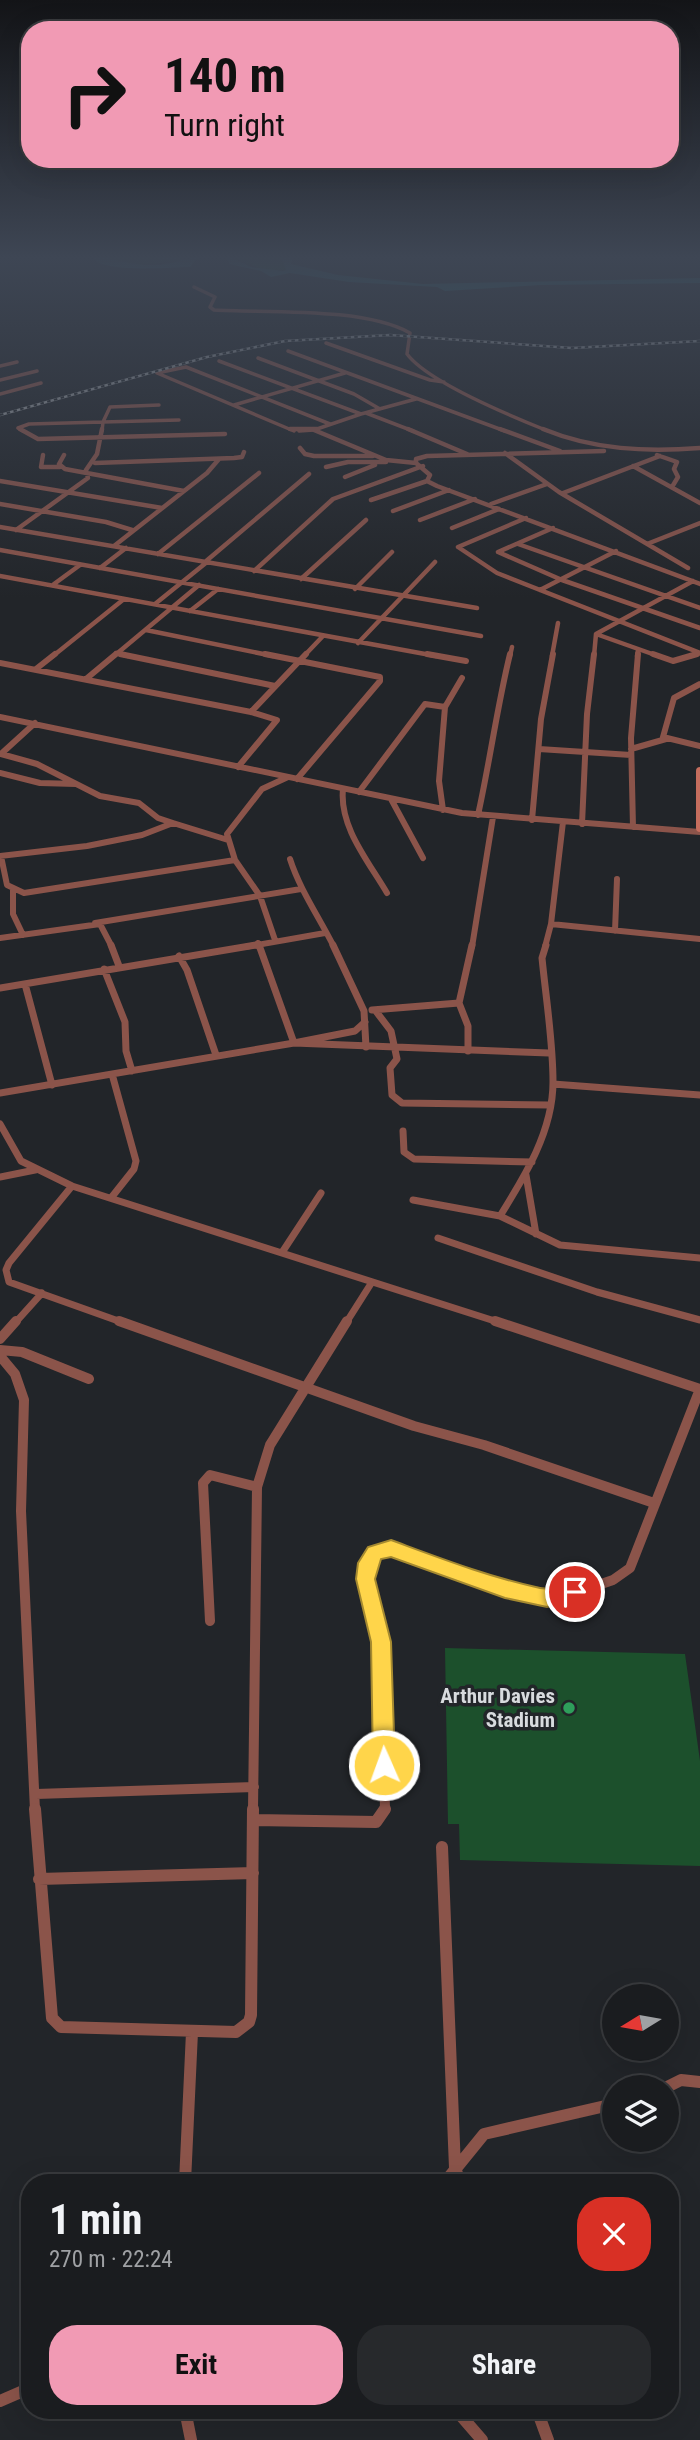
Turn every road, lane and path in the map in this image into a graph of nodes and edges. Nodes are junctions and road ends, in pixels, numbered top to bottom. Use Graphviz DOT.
graph roads {
  1 [pos="172,370"];
  2 [pos="193,370"];
  3 [pos="243,370"];
  4 [pos="288,370"];
  5 [pos="337,370"];
  6 [pos="402,370"];
  7 [pos="426,370"];
  8 [pos="37,371"];
  9 [pos="345,373"];
  10 [pos="0,380"];
  11 [pos="317,381"];
  12 [pos="447,382"];
  13 [pos="41,383"];
  14 [pos="292,388"];
  15 [pos="0,394"];
  16 [pos="262,397"];
  17 [pos="416,399"];
  18 [pos="159,405"];
  19 [pos="234,405"];
  20 [pos="380,409"];
  21 [pos="363,413"];
  22 [pos="179,420"];
  23 [pos="103,422"];
  24 [pos="330,424"];
  25 [pos="314,430"];
  26 [pos="225,434"];
  27 [pos="102,437"];
  28 [pos="300,448"];
  29 [pos="699,449"];
  30 [pos="617,450"];
  31 [pos="561,451"];
  32 [pos="643,451"];
  33 [pos="244,452"];
  34 [pos="467,454"];
  35 [pos="43,455"];
  36 [pos="64,455"];
  37 [pos="376,456"];
  38 [pos="506,456"];
  39 [pos="660,456"];
  40 [pos="219,459"];
  41 [pos="396,461"];
  42 [pos="416,462"];
  43 [pos="95,463"];
  44 [pos="376,463"];
  45 [pos="423,466"];
  46 [pos="633,466"];
  47 [pos="60,467"];
  48 [pos="326,467"];
  49 [pos="259,473"];
  50 [pos="89,474"];
  51 [pos="309,474"];
  52 [pos="345,477"];
  53 [pos="0,481"];
  54 [pos="427,481"];
  55 [pos="547,484"];
  56 [pos="672,487"];
  57 [pos="449,490"];
  58 [pos="184,491"];
  59 [pos="73,492"];
  60 [pos="563,493"];
  61 [pos="65,494"];
  62 [pos="475,499"];
  63 [pos="371,500"];
  64 [pos="700,503"];
  65 [pos="0,504"];
  66 [pos="491,505"];
  67 [pos="163,508"];
  68 [pos="499,509"];
  69 [pos="43,510"];
  70 [pos="393,511"];
  71 [pos="526,518"];
  72 [pos="366,520"];
  73 [pos="420,520"];
  74 [pos="700,523"];
  75 [pos="0,527"];
  76 [pos="452,528"];
  77 [pos="553,528"];
  78 [pos="16,530"];
  79 [pos="132,530"];
  80 [pos="518,543"];
  81 [pos="647,544"];
  82 [pos="114,546"];
  83 [pos="126,548"];
  84 [pos="0,550"];
  85 [pos="617,551"];
  86 [pos="392,552"];
  87 [pos="158,554"];
  88 [pos="206,562"];
  89 [pos="435,562"];
  90 [pos="80,565"];
  91 [pos="100,568"];
  92 [pos="586,568"];
  93 [pos="688,568"];
  94 [pos="254,571"];
  95 [pos="0,576"];
  96 [pos="301,579"];
  97 [pos="562,580"];
  98 [pos="693,581"];
  99 [pos="183,583"];
  100 [pos="54,584"];
  101 [pos="700,584"];
  102 [pos="199,585"];
  103 [pos="218,589"];
  104 [pos="355,589"];
  105 [pos="540,590"];
  106 [pos="665,596"];
  107 [pos="124,598"];
  108 [pos="402,598"];
  109 [pos="155,604"];
  110 [pos="173,608"];
  111 [pos="477,608"];
  112 [pos="644,608"];
  113 [pos="700,608"];
  114 [pos="190,611"];
  115 [pos="379,618"];
  116 [pos="620,621"];
  117 [pos="558,623"];
  118 [pos="700,628"];
  119 [pos="146,630"];
  120 [pos="596,634"];
  121 [pos="323,636"];
  122 [pos="481,636"];
  123 [pos="358,643"];
  124 [pos="512,647"];
  125 [pos="638,650"];
  126 [pos="117,653"];
  127 [pos="700,653"];
  128 [pos="301,660"];
  129 [pos="466,660"];
  130 [pos="0,663"];
  131 [pos="36,669"];
  132 [pos="462,678"];
  133 [pos="86,679"];
  134 [pos="700,684"];
  135 [pos="275,686"];
  136 [pos="445,707"];
  137 [pos="251,712"];
  138 [pos="0,717"];
  139 [pos="35,723"];
  140 [pos="666,739"];
  141 [pos="700,746"];
  142 [pos="539,749"];
  143 [pos="584,752"];
  144 [pos="631,752"];
  145 [pos="0,754"];
  146 [pos="238,766"];
  147 [pos="700,771"];
  148 [pos="0,773"];
  149 [pos="288,777"];
  150 [pos="297,779"];
  151 [pos="699,781"];
  152 [pos="79,785"];
  153 [pos="344,789"];
  154 [pos="359,792"];
  155 [pos="391,799"];
  156 [pos="443,810"];
  157 [pos="478,815"];
  158 [pos="493,817"];
  159 [pos="532,820"];
  160 [pos="563,822"];
  161 [pos="173,823"];
  162 [pos="582,824"];
  163 [pos="633,827"];
  164 [pos="700,830"];
  165 [pos="228,840"];
  166 [pos="1,856"];
  167 [pos="424,858"];
  168 [pos="290,859"];
  169 [pos="235,860"];
  170 [pos="617,879"];
  171 [pos="301,889"];
  172 [pos="13,890"];
  173 [pos="387,893"];
  174 [pos="260,896"];
  175 [pos="95,923"];
  176 [pos="551,925"];
  177 [pos="615,931"];
  178 [pos="325,933"];
  179 [pos="23,935"];
  180 [pos="0,938"];
  181 [pos="700,939"];
  182 [pos="275,940"];
  183 [pos="258,943"];
  184 [pos="179,956"];
  185 [pos="119,966"];
  186 [pos="104,969"];
  187 [pos="25,984"];
  188 [pos="0,988"];
  189 [pos="459,1003"];
  190 [pos="375,1010"];
  191 [pos="364,1011"];
  192 [pos="365,1023"];
  193 [pos="294,1043"];
  194 [pos="396,1046"];
  195 [pos="366,1047"];
  196 [pos="468,1051"];
  197 [pos="549,1053"];
  198 [pos="216,1055"];
  199 [pos="132,1071"];
  200 [pos="112,1074"];
  201 [pos="553,1084"];
  202 [pos="52,1085"];
  203 [pos="0,1093"];
  204 [pos="700,1095"];
  205 [pos="549,1105"];
  206 [pos="0,1125"];
  207 [pos="403,1130"];
  208 [pos="532,1162"];
  209 [pos="35,1170"];
  210 [pos="526,1175"];
  211 [pos="0,1177"];
  212 [pos="72,1186"];
  213 [pos="321,1193"];
  214 [pos="111,1198"];
  215 [pos="413,1200"];
  216 [pos="500,1216"];
  217 [pos="536,1234"];
  218 [pos="438,1238"];
  219 [pos="283,1251"];
  220 [pos="700,1258"];
  221 [pos="372,1282"];
  222 [pos="42,1293"];
  223 [pos="700,1320"];
  224 [pos="0,1339"];
  225 [pos="0,1350"];
  226 [pos="0,1356"];
  227 [pos="89,1379"];
  228 [pos="307,1388"];
  229 [pos="700,1389"];
  230 [pos="257,1487"];
  231 [pos="654,1503"];
  232 [pos="210,1621"];
  233 [pos="254,1787"];
  234 [pos="36,1794"];
  235 [pos="253,1820"];
  236 [pos="442,1847"];
  237 [pos="253,1872"];
  238 [pos="39,1879"];
  239 [pos="192,2032"];
  240 [pos="679,2081"];
  241 [pos="700,2082"];
  242 [pos="602,2107"];
  243 [pos="455,2168"];
  244 [pos="185,2174"];
  245 [pos="451,2174"];
  246 [pos="457,2174"];
  247 [pos="21,2392"];
  248 [pos="0,2401"];
  249 [pos="187,2419"];
  250 [pos="464,2419"];
  251 [pos="540,2419"];
  252 [pos="191,2440"];
  253 [pos="482,2440"];
  254 [pos="548,2440"];
  1 -- 19 [label="street"];
  2 -- 16 [label="street"];
  3 -- 14 [label="street"];
  4 -- 11 [label="street"];
  5 -- 9 [label="street"];
  6 -- 12 [label="street"];
  7 -- 12 [label="street"];
  8 -- 10 [label="street"];
  9 -- 11 [label="street"];
  9 -- 17 [label="street"];
  11 -- 14 [label="street"];
  11 -- 20 [label="street"];
  12 -- 30 [label="street"];
  13 -- 15 [label="street"];
  14 -- 16 [label="street"];
  14 -- 21 [label="street"];
  16 -- 19 [label="street"];
  16 -- 24 [label="street"];
  17 -- 20 [label="street"];
  17 -- 31 [label="street"];
  18 -- 23 [label="street"];
  19 -- 25 [label="street"];
  20 -- 21 [label="street"];
  21 -- 24 [label="street"];
  21 -- 34 [label="street"];
  22 -- 23 [label="street"];
  23 -- 27 [label="street"];
  23 -- 27 [label="street"];
  24 -- 25 [label="street"];
  25 -- 37 [label="street"];
  26 -- 27 [label="street"];
  27 -- 43 [label="street"];
  28 -- 37 [label="street"];
  29 -- 32 [label="street"];
  30 -- 31 [label="street"];
  30 -- 32 [label="street"];
  31 -- 38 [label="street"];
  32 -- 39 [label="street"];
  33 -- 40 [label="street"];
  34 -- 38 [label="street"];
  34 -- 42 [label="street"];
  35 -- 47 [label="street"];
  36 -- 47 [label="street"];
  37 -- 41 [label="street"];
  38 -- 55 [label="street"];
  39 -- 46 [label="street"];
  39 -- 56 [label="street"];
  40 -- 43 [label="street"];
  40 -- 58 [label="street"];
  41 -- 42 [label="street"];
  41 -- 44 [label="street"];
  42 -- 45 [label="street"];
  43 -- 50 [label="street"];
  44 -- 48 [label="street"];
  44 -- 52 [label="street"];
  45 -- 54 [label="street"];
  45 -- 94 [label="street"];
  46 -- 56 [label="street"];
  46 -- 60 [label="street"];
  47 -- 50 [label="street"];
  49 -- 87 [label="street"];
  50 -- 58 [label="street"];
  50 -- 59 [label="street"];
  51 -- 88 [label="street"];
  53 -- 61 [label="street"];
  54 -- 57 [label="street"];
  54 -- 63 [label="street"];
  55 -- 60 [label="street"];
  55 -- 66 [label="street"];
  56 -- 64 [label="street"];
  57 -- 62 [label="street"];
  57 -- 70 [label="street"];
  58 -- 67 [label="street"];
  59 -- 61 [label="street"];
  59 -- 67 [label="street"];
  60 -- 81 [label="street"];
  61 -- 69 [label="street"];
  62 -- 66 [label="street"];
  62 -- 73 [label="street"];
  65 -- 69 [label="street"];
  66 -- 68 [label="street"];
  67 -- 79 [label="street"];
  68 -- 71 [label="street"];
  68 -- 76 [label="street"];
  69 -- 78 [label="street"];
  69 -- 79 [label="street"];
  71 -- 77 [label="street"];
  71 -- 105 [label="street"];
  72 -- 96 [label="street"];
  74 -- 81 [label="street"];
  75 -- 78 [label="street"];
  77 -- 80 [label="street"];
  77 -- 85 [label="street"];
  78 -- 82 [label="street"];
  79 -- 82 [label="street"];
  80 -- 92 [label="street"];
  80 -- 97 [label="street"];
  81 -- 93 [label="street"];
  82 -- 83 [label="street"];
  83 -- 87 [label="street"];
  83 -- 91 [label="street"];
  84 -- 90 [label="street"];
  85 -- 92 [label="street"];
  85 -- 98 [label="street"];
  86 -- 104 [label="street"];
  87 -- 88 [label="street"];
  88 -- 94 [label="street"];
  88 -- 99 [label="street"];
  89 -- 108 [label="street"];
  90 -- 91 [label="street"];
  90 -- 100 [label="street"];
  91 -- 99 [label="street"];
  92 -- 97 [label="street"];
  92 -- 106 [label="street"];
  94 -- 96 [label="street"];
  95 -- 100 [label="street"];
  96 -- 104 [label="street"];
  97 -- 105 [label="street"];
  97 -- 112 [label="street"];
  98 -- 101 [label="street"];
  98 -- 106 [label="street"];
  99 -- 102 [label="street"];
  99 -- 109 [label="street"];
  100 -- 107 [label="street"];
  102 -- 103 [label="street"];
  102 -- 110 [label="street"];
  103 -- 114 [label="street"];
  103 -- 115 [label="street"];
  104 -- 108 [label="street"];
  105 -- 116 [label="street"];
  106 -- 112 [label="street"];
  106 -- 113 [label="street"];
  107 -- 109 [label="street"];
  107 -- 131 [label="street"];
  108 -- 111 [label="street"];
  108 -- 115 [label="street"];
  109 -- 110 [label="street"];
  110 -- 114 [label="street"];
  110 -- 119 [label="street"];
  112 -- 116 [label="street"];
  112 -- 118 [label="street"];
  114 -- 121 [label="street"];
  115 -- 122 [label="street"];
  115 -- 123 [label="street"];
  116 -- 120 [label="street"];
  116 -- 127 [label="street"];
  117 -- 142 [label="street"];
  119 -- 126 [label="street"];
  119 -- 128 [label="street"];
  120 -- 125 [label="street"];
  120 -- 143 [label="street"];
  121 -- 123 [label="street"];
  121 -- 128 [label="street"];
  123 -- 129 [label="street"];
  124 -- 157 [label="street"];
  125 -- 127 [label="street"];
  125 -- 144 [label="street"];
  126 -- 133 [label="street"];
  126 -- 135 [label="street"];
  128 -- 135 [label="street"];
  128 -- 150 [label="street"];
  130 -- 131 [label="street"];
  131 -- 133 [label="street"];
  132 -- 136 [label="street"];
  133 -- 137 [label="street"];
  134 -- 140 [label="street"];
  135 -- 137 [label="street"];
  136 -- 154 [label="street"];
  136 -- 156 [label="street"];
  137 -- 146 [label="street"];
  138 -- 139 [label="street"];
  139 -- 145 [label="street"];
  139 -- 146 [label="street"];
  140 -- 141 [label="street"];
  140 -- 144 [label="street"];
  142 -- 143 [label="street"];
  142 -- 159 [label="street"];
  143 -- 144 [label="street"];
  143 -- 162 [label="street"];
  144 -- 163 [label="street"];
  145 -- 152 [label="street"];
  146 -- 149 [label="street"];
  147 -- 151 [label="main road"];
  148 -- 152 [label="street"];
  149 -- 150 [label="street"];
  149 -- 165 [label="street"];
  150 -- 153 [label="street"];
  151 -- 164 [label="main road"];
  152 -- 161 [label="street"];
  153 -- 154 [label="street"];
  153 -- 173 [label="street"];
  154 -- 155 [label="street"];
  155 -- 156 [label="street"];
  155 -- 167 [label="street"];
  156 -- 157 [label="street"];
  157 -- 158 [label="street"];
  158 -- 159 [label="street"];
  158 -- 189 [label="street"];
  159 -- 160 [label="street"];
  160 -- 162 [label="street"];
  160 -- 176 [label="street"];
  161 -- 165 [label="street"];
  161 -- 166 [label="street"];
  162 -- 163 [label="street"];
  163 -- 164 [label="street"];
  165 -- 169 [label="street"];
  166 -- 172 [label="street"];
  168 -- 171 [label="street"];
  169 -- 172 [label="street"];
  169 -- 174 [label="street"];
  170 -- 177 [label="street"];
  171 -- 174 [label="street"];
  171 -- 178 [label="street"];
  172 -- 179 [label="street"];
  174 -- 175 [label="street"];
  174 -- 182 [label="street"];
  175 -- 179 [label="street"];
  175 -- 185 [label="street"];
  176 -- 177 [label="street"];
  176 -- 197 [label="street"];
  177 -- 181 [label="street"];
  178 -- 182 [label="street"];
  178 -- 191 [label="street"];
  179 -- 180 [label="street"];
  182 -- 183 [label="street"];
  183 -- 184 [label="street"];
  183 -- 193 [label="street"];
  184 -- 185 [label="street"];
  184 -- 198 [label="street"];
  185 -- 186 [label="street"];
  186 -- 187 [label="street"];
  186 -- 199 [label="street"];
  187 -- 188 [label="street"];
  187 -- 202 [label="street"];
  189 -- 190 [label="street"];
  189 -- 196 [label="street"];
  190 -- 191 [label="street"];
  190 -- 194 [label="street"];
  191 -- 192 [label="street"];
  192 -- 193 [label="street"];
  192 -- 195 [label="street"];
  193 -- 195 [label="street"];
  193 -- 198 [label="street"];
  194 -- 195 [label="street"];
  194 -- 196 [label="street"];
  194 -- 205 [label="street"];
  196 -- 197 [label="street"];
  197 -- 201 [label="street"];
  198 -- 199 [label="street"];
  199 -- 200 [label="street"];
  200 -- 202 [label="street"];
  200 -- 214 [label="street"];
  201 -- 204 [label="street"];
  201 -- 205 [label="street"];
  202 -- 203 [label="street"];
  205 -- 208 [label="street"];
  206 -- 209 [label="street"];
  207 -- 208 [label="street"];
  208 -- 210 [label="street"];
  209 -- 211 [label="street"];
  209 -- 212 [label="street"];
  210 -- 216 [label="street"];
  210 -- 217 [label="street"];
  212 -- 214 [label="street"];
  212 -- 222 [label="street"];
  213 -- 219 [label="street"];
  214 -- 219 [label="street"];
  215 -- 216 [label="street"];
  216 -- 217 [label="street"];
  217 -- 220 [label="street"];
  218 -- 223 [label="street"];
  219 -- 221 [label="street"];
  221 -- 228 [label="street"];
  221 -- 229 [label="street"];
  222 -- 224 [label="street"];
  222 -- 228 [label="street"];
  225 -- 227 [label="street"];
  226 -- 234 [label="street"];
  228 -- 230 [label="street"];
  228 -- 231 [label="street"];
  229 -- 231 [label="street"];
  230 -- 232 [label="street"];
  230 -- 233 [label="street"];
  231 -- 235 [label="street"];
  233 -- 234 [label="street"];
  233 -- 235 [label="street"];
  234 -- 238 [label="street"];
  235 -- 237 [label="street"];
  236 -- 243 [label="street"];
  237 -- 238 [label="street"];
  237 -- 239 [label="street"];
  238 -- 239 [label="street"];
  239 -- 244 [label="street"];
  240 -- 241 [label="street"];
  242 -- 243 [label="street"];
  243 -- 245 [label="street"];
  243 -- 246 [label="street"];
  247 -- 248 [label="street"];
  249 -- 252 [label="street"];
  250 -- 253 [label="street"];
  251 -- 254 [label="street"];
}
